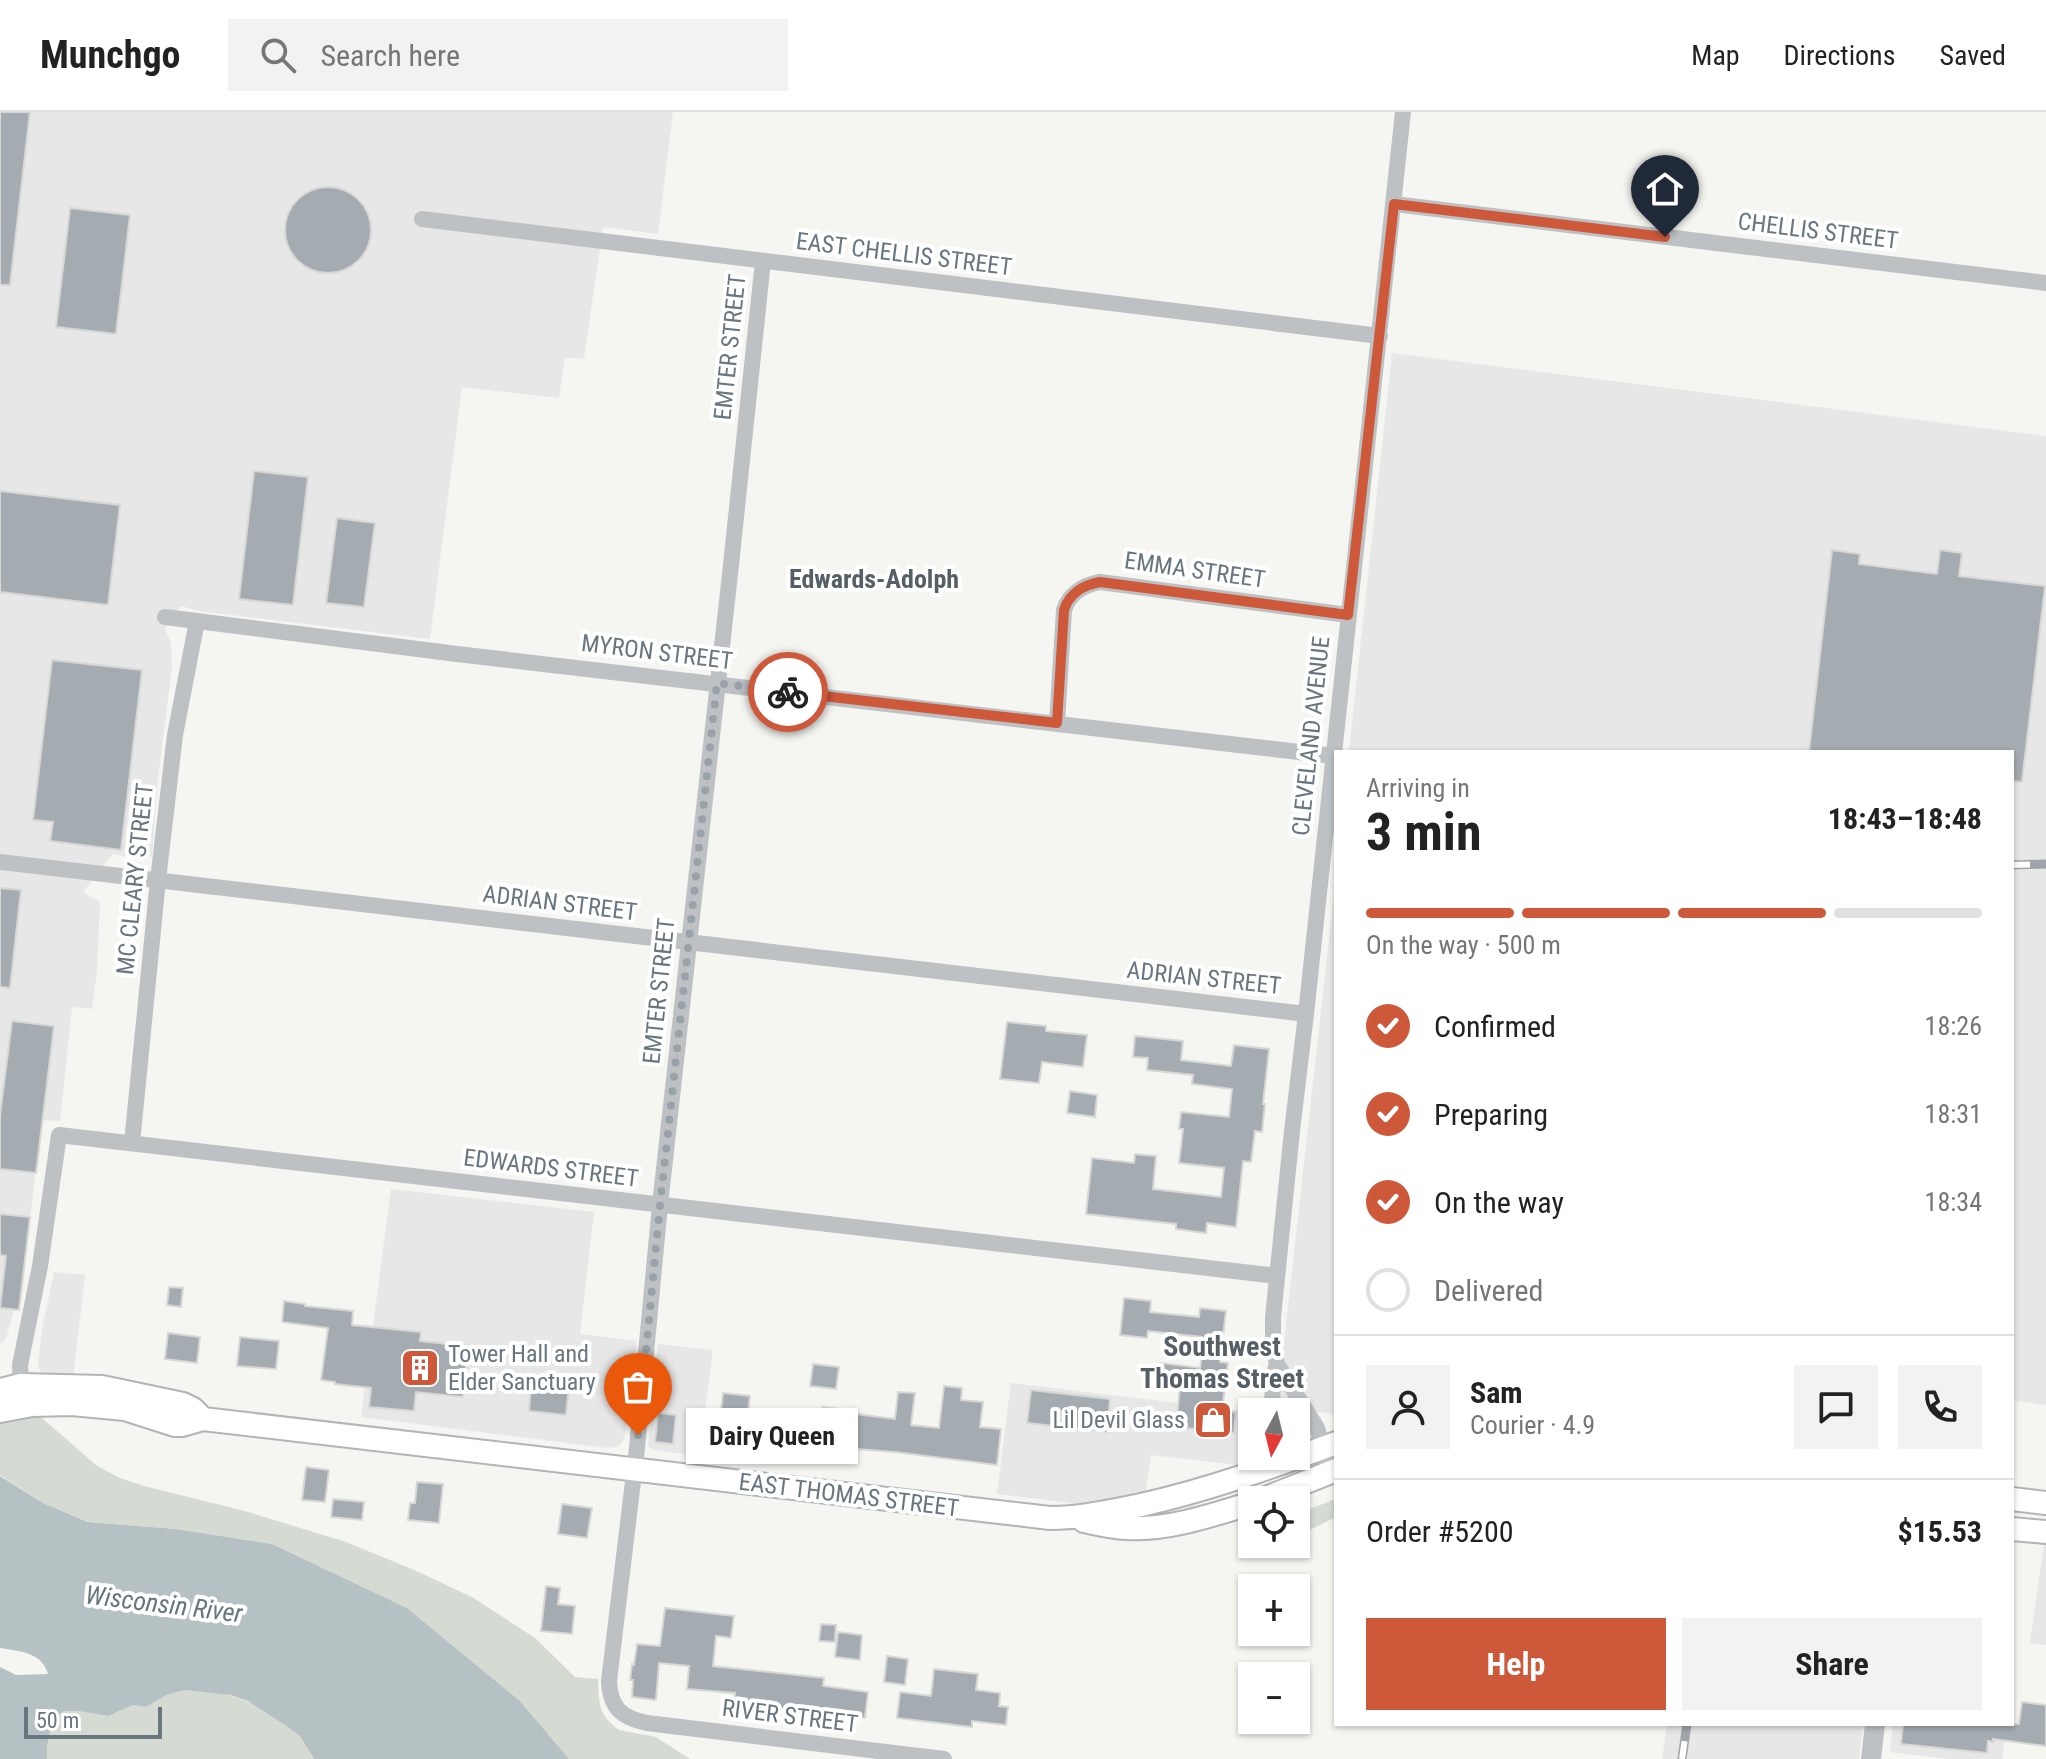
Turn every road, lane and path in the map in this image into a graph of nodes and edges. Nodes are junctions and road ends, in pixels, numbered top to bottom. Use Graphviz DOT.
graph roads {
  1 [pos="1403,112"];
  2 [pos="1394,204"];
  3 [pos="422,219"];
  4 [pos="763,261"];
  5 [pos="2046,283"];
  6 [pos="1380,336"];
  7 [pos="1348,615"];
  8 [pos="165,617"];
  9 [pos="197,621"];
  10 [pos="717,683"];
  11 [pos="1057,723"];
  12 [pos="1333,756"];
  13 [pos="0,862"];
  14 [pos="158,880"];
  15 [pos="689,942"];
  16 [pos="1306,1014"];
  17 [pos="132,1143"];
  18 [pos="660,1205"];
  19 [pos="1277,1276"];
  20 [pos="1277,1364"];
  21 [pos="10,1387"];
  22 [pos="1272,1398"];
  23 [pos="0,1411"];
  24 [pos="203,1419"];
  25 [pos="1330,1445"];
  26 [pos="1310,1451"];
  27 [pos="634,1469"];
  28 [pos="1247,1470"];
  29 [pos="1333,1472"];
  30 [pos="1297,1486"];
  31 [pos="2016,1500"];
  32 [pos="2046,1503"];
  33 [pos="1238,1507"];
  34 [pos="1067,1518"];
  35 [pos="2014,1529"];
  36 [pos="2046,1532"];
  37 [pos="631,1719"];
  38 [pos="1875,1726"];
  39 [pos="944,1759"];
  40 [pos="1871,1759"];
  1 -- 2 [label="street, CLEVELAND AVENUE"];
  2 -- 5 [label="street, CHELLIS STREET"];
  2 -- 6 [label="street, CLEVELAND AVENUE"];
  3 -- 4 [label="street, EAST CHELLIS STREET"];
  4 -- 6 [label="street, EAST CHELLIS STREET"];
  4 -- 10 [label="street, EMTER STREET"];
  6 -- 7 [label="street, CLEVELAND AVENUE"];
  7 -- 11 [label="street, EMMA STREET"];
  7 -- 12 [label="street, CLEVELAND AVENUE"];
  8 -- 9 [label="street, MYRON STREET"];
  9 -- 10 [label="street, MYRON STREET"];
  9 -- 14 [label="street, MC CLEARY STREET"];
  10 -- 11 [label="street, MYRON STREET"];
  10 -- 15 [label="street, EMTER STREET"];
  11 -- 12 [label="street, MYRON STREET"];
  12 -- 16 [label="street, CLEVELAND AVENUE"];
  13 -- 14 [label="street, ADRIAN STREET"];
  14 -- 15 [label="street, ADRIAN STREET"];
  14 -- 17 [label="street, MC CLEARY STREET"];
  15 -- 16 [label="street, ADRIAN STREET"];
  15 -- 18 [label="street, EMTER STREET"];
  16 -- 19 [label="street, CLEVELAND AVENUE"];
  17 -- 18 [label="street, EDWARDS STREET"];
  17 -- 21 [label="street, EDWARDS STREET"];
  18 -- 19 [label="street, EDWARDS STREET"];
  18 -- 27 [label="street, EMTER STREET"];
  19 -- 20 [label="street, CLEVELAND AVENUE"];
  20 -- 22 [label="street, CLEVELAND AVENUE"];
  20 -- 25 [label="street, CLEVELAND AVENUE"];
  21 -- 24 [label="main road, EAST THOMAS STREET"];
  23 -- 24 [label="main road, EAST THOMAS STREET"];
  24 -- 27 [label="main road, EAST THOMAS STREET"];
  25 -- 26 [label="main road, EAST THOMAS STREET"];
  25 -- 29 [label="street, CLEVELAND AVENUE"];
  27 -- 34 [label="main road, EAST THOMAS STREET"];
  27 -- 37 [label="street, EMTER STREET"];
  28 -- 34 [label="main road, EAST THOMAS STREET"];
  29 -- 30 [label="main road"];
  31 -- 32 [label="main road"];
  33 -- 34 [label="main road"];
  35 -- 36 [label="main road"];
  37 -- 39 [label="street, RIVER STREET"];
  38 -- 40 [label="street"];
}
